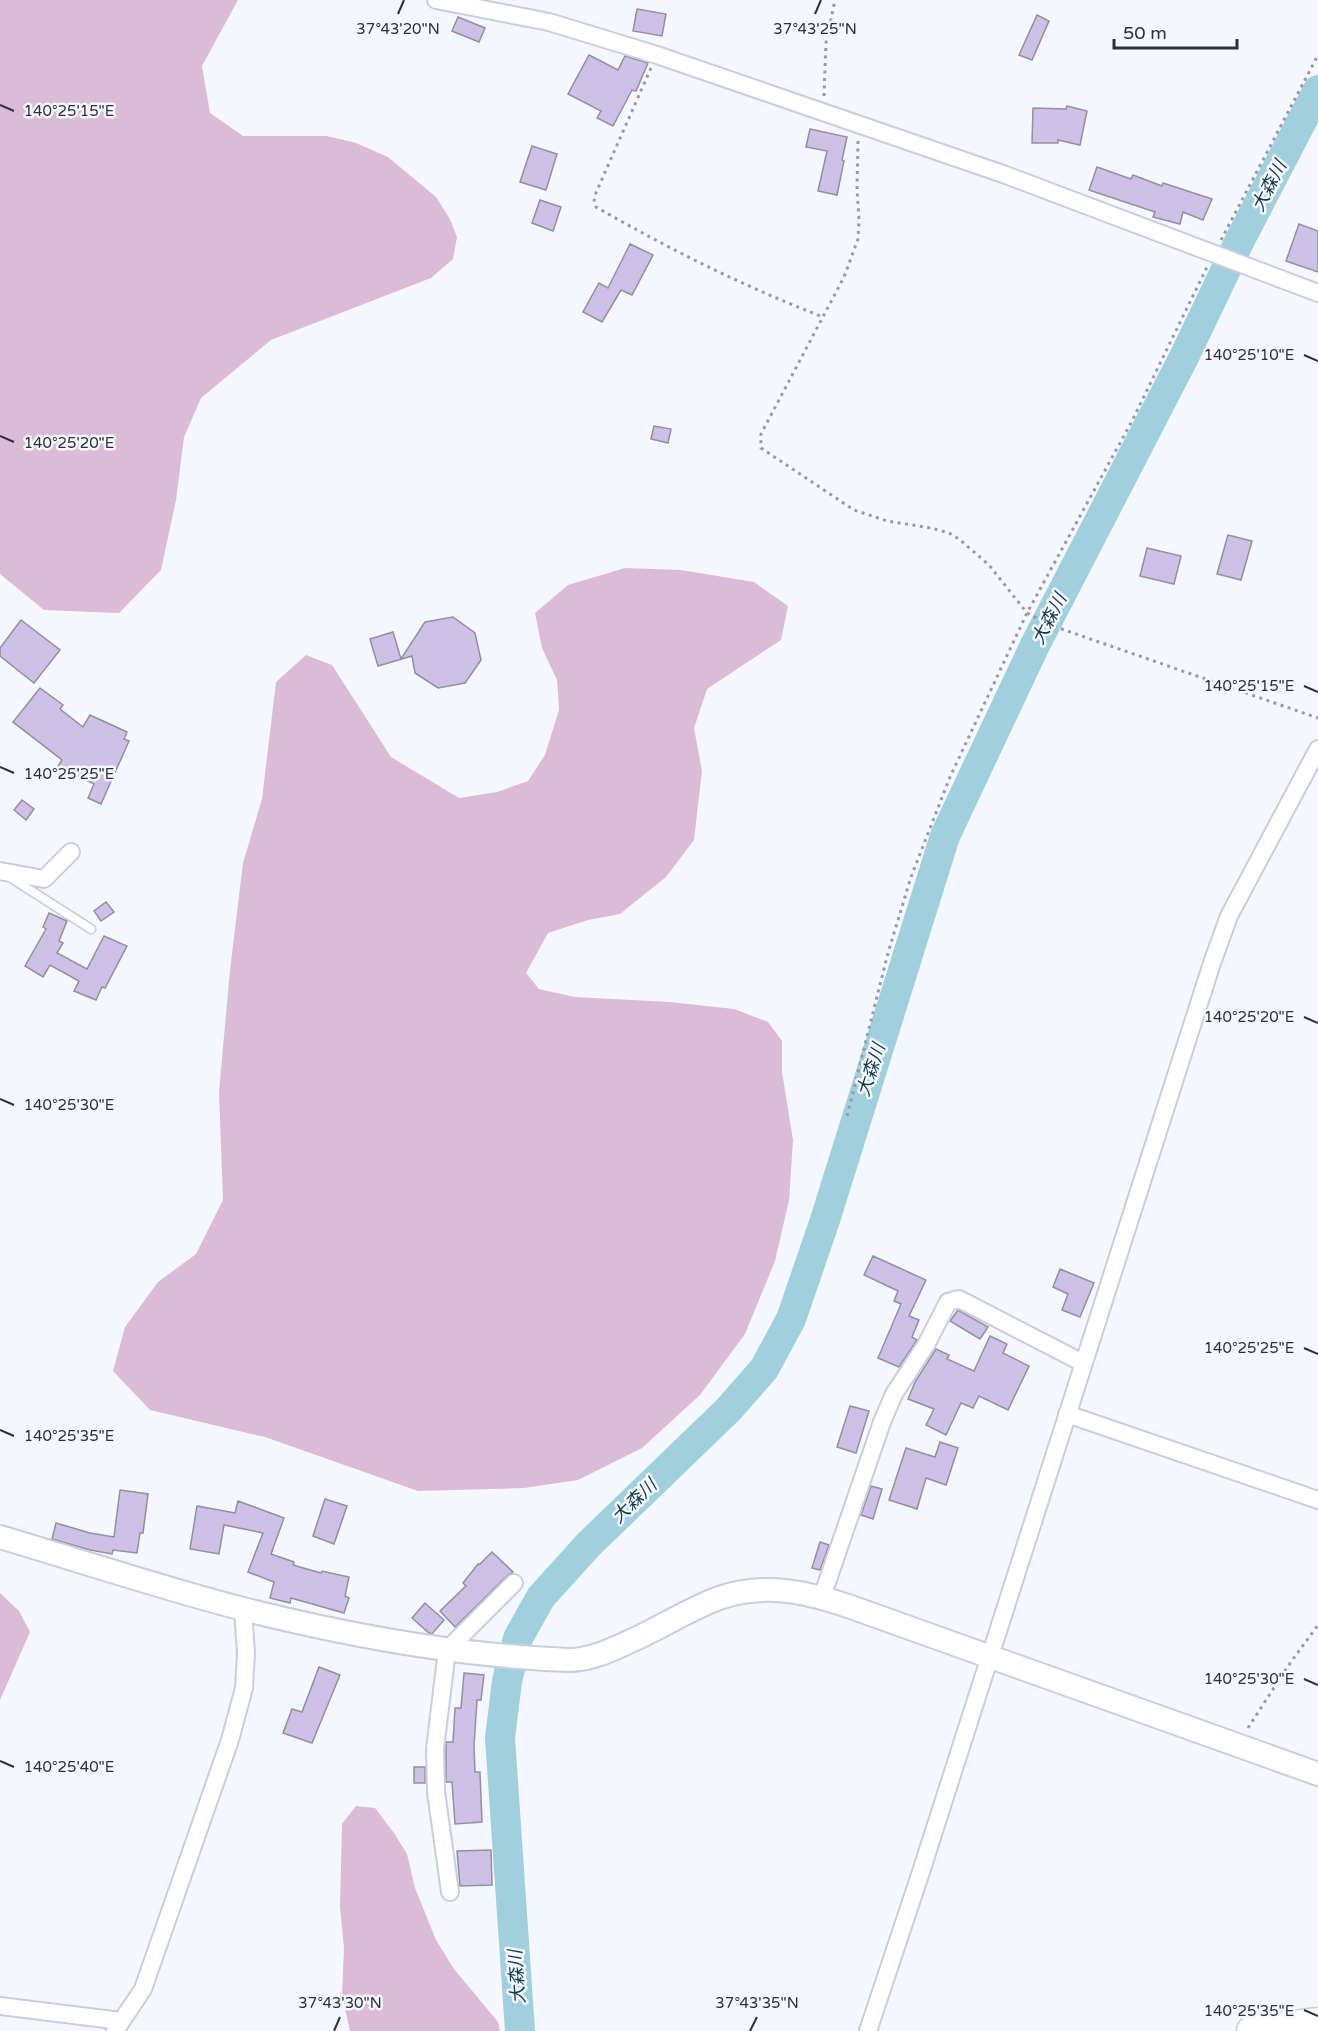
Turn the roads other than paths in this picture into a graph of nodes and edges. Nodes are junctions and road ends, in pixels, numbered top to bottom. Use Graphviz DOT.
graph roads {
  1 [pos="436,0"];
  2 [pos="1318,293"];
  3 [pos="1318,749"];
  4 [pos="71,852"];
  5 [pos="0,871"];
  6 [pos="91,929"];
  7 [pos="1083,1364"];
  8 [pos="1067,1414"];
  9 [pos="1318,1500"];
  10 [pos="0,1537"];
  11 [pos="514,1583"];
  12 [pos="822,1597"];
  13 [pos="243,1609"];
  14 [pos="447,1650"];
  15 [pos="990,1656"];
  16 [pos="1318,1774"];
  17 [pos="450,1892"];
  18 [pos="0,2006"];
  19 [pos="1318,2023"];
  20 [pos="118,2026"];
  21 [pos="868,2031"];
  22 [pos="1252,2031"];
  1 -- 2 [label="street"];
  3 -- 7 [label="street"];
  4 -- 5 [label="street"];
  5 -- 6 [label="lane"];
  7 -- 8 [label="street"];
  7 -- 12 [label="street"];
  8 -- 9 [label="street"];
  8 -- 15 [label="street"];
  10 -- 13 [label="street"];
  11 -- 14 [label="street"];
  12 -- 14 [label="street"];
  12 -- 15 [label="street"];
  13 -- 14 [label="street"];
  13 -- 20 [label="street"];
  14 -- 17 [label="street"];
  15 -- 16 [label="street"];
  15 -- 21 [label="street"];
  18 -- 20 [label="street"];
  19 -- 22 [label="highway"];
}
